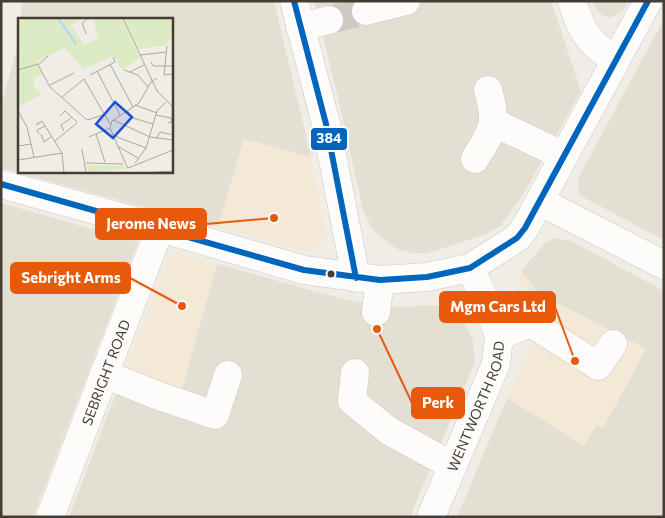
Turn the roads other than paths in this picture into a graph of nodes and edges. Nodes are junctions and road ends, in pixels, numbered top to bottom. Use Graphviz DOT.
graph roads {
  1 [pos="406,1"];
  2 [pos="572,1"];
  3 [pos="648,1"];
  4 [pos="366,11"];
  5 [pos="297,14"];
  6 [pos="329,20"];
  7 [pos="615,60"];
  8 [pos="488,90"];
  9 [pos="493,122"];
  10 [pos="564,156"];
  11 [pos="475,159"];
  12 [pos="1,184"];
  13 [pos="541,202"];
  14 [pos="160,228"];
  15 [pos="664,265"];
  16 [pos="470,268"];
  17 [pos="368,279"];
  18 [pos="376,312"];
  19 [pos="499,336"];
  20 [pos="613,344"];
  21 [pos="355,373"];
  22 [pos="104,374"];
  23 [pos="228,375"];
  24 [pos="453,466"];
  25 [pos="50,517"];
  26 [pos="432,517"];
  1 -- 4 [label="street"];
  2 -- 7 [label="street"];
  3 -- 7 [label="street"];
  5 -- 6 [label="street"];
  5 -- 17 [label="street"];
  7 -- 10 [label="street"];
  8 -- 9 [label="street"];
  9 -- 10 [label="street"];
  9 -- 11 [label="street"];
  10 -- 13 [label="street"];
  12 -- 14 [label="street"];
  13 -- 15 [label="street"];
  13 -- 16 [label="street"];
  14 -- 17 [label="street"];
  14 -- 22 [label="street, SEBRIGHT ROAD"];
  16 -- 17 [label="street"];
  16 -- 19 [label="street, WENTWORTH ROAD"];
  17 -- 18 [label="street"];
  19 -- 20 [label="street"];
  19 -- 24 [label="street, WENTWORTH ROAD"];
  21 -- 24 [label="street"];
  22 -- 23 [label="street"];
  22 -- 25 [label="street, SEBRIGHT ROAD"];
  24 -- 26 [label="street, WENTWORTH ROAD"];
}
